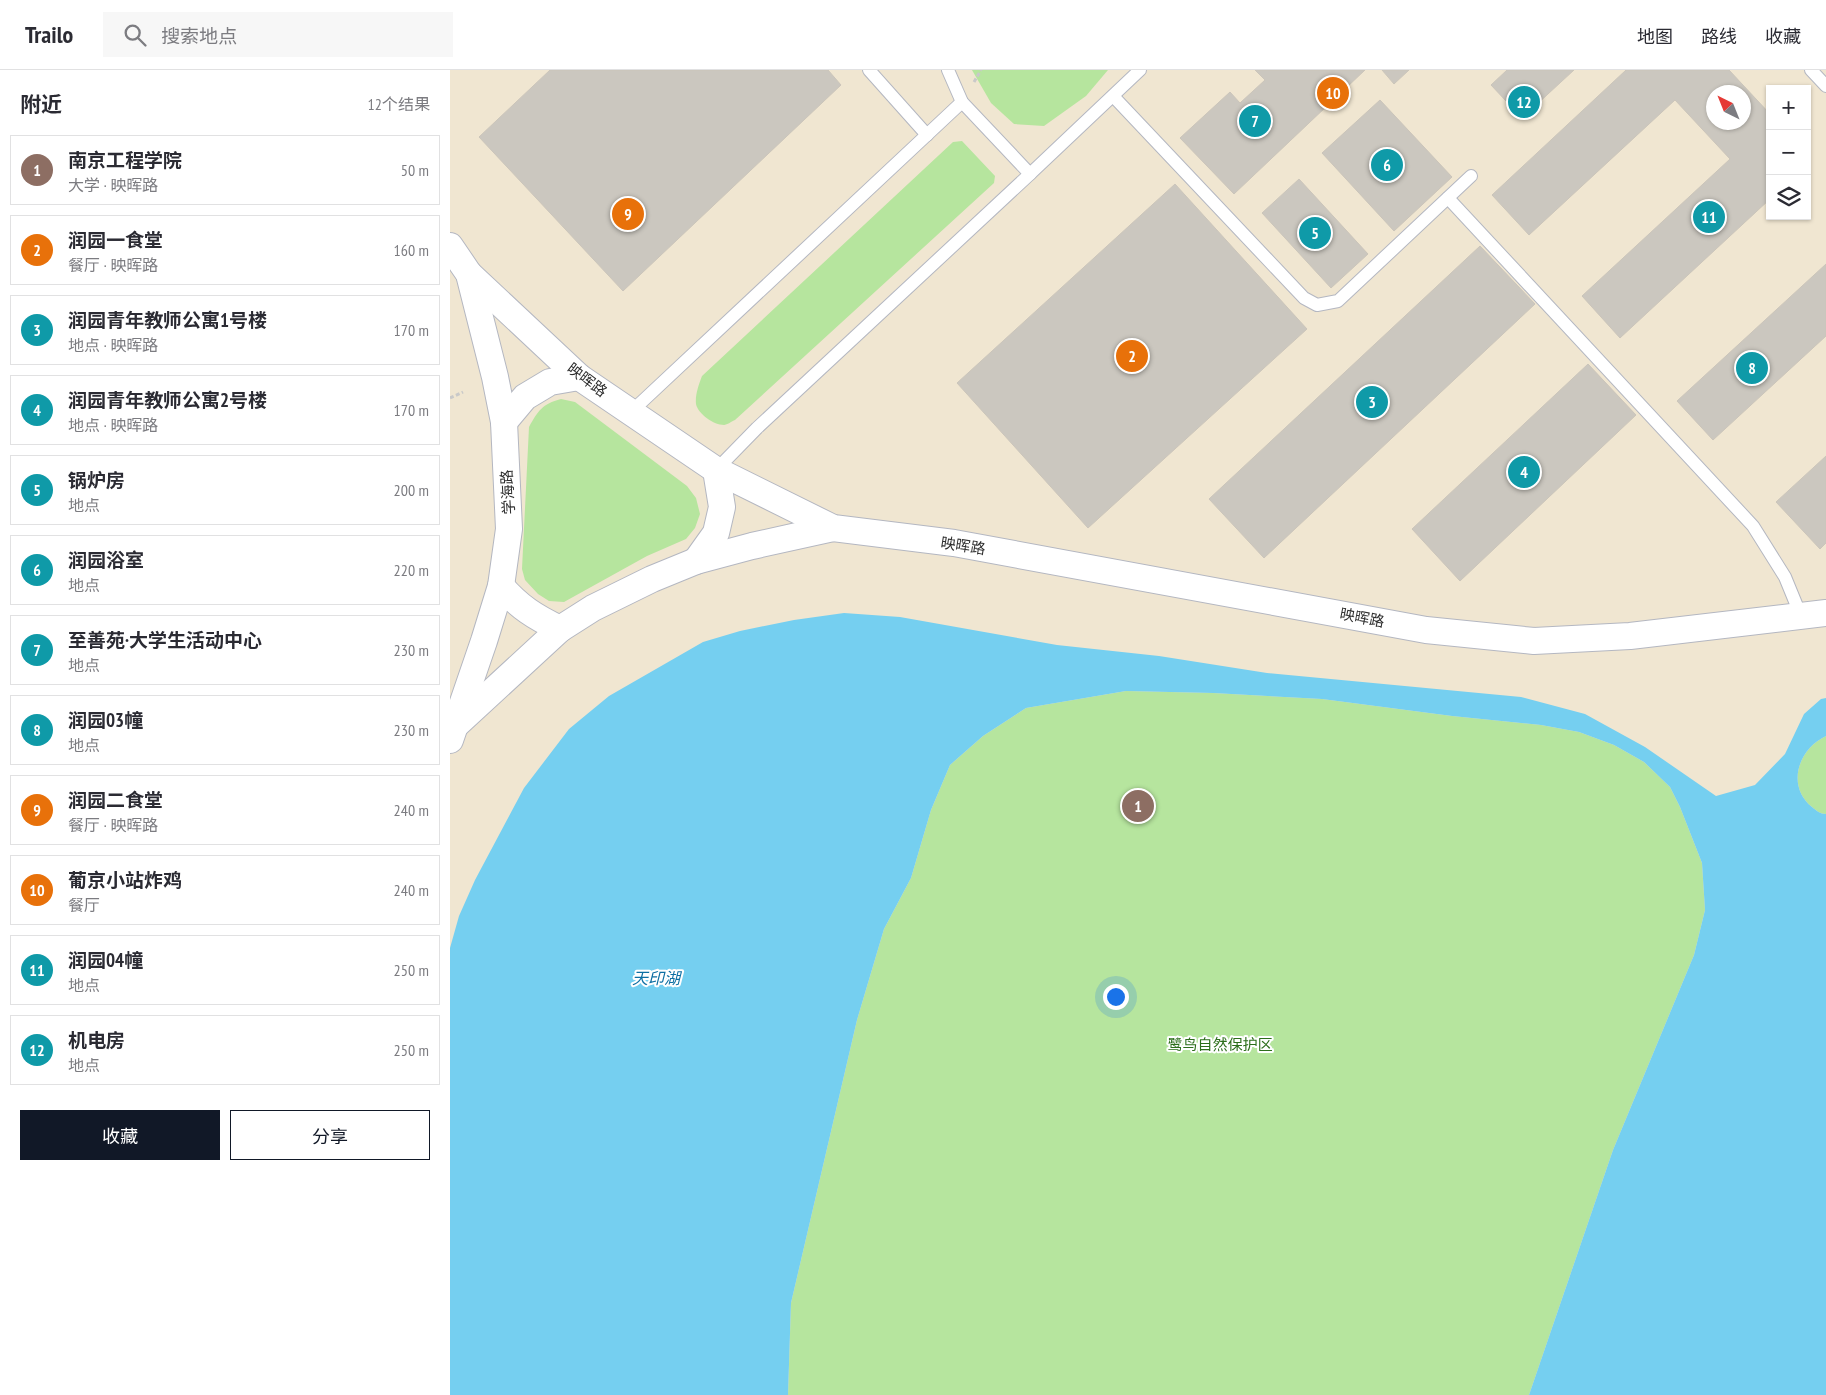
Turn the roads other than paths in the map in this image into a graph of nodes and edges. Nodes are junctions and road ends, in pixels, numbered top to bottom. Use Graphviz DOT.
graph roads {
  1 [pos="869,70"];
  2 [pos="948,70"];
  3 [pos="1140,70"];
  4 [pos="1811,70"];
  5 [pos="1826,86"];
  6 [pos="1113,96"];
  7 [pos="962,102"];
  8 [pos="927,135"];
  9 [pos="1030,174"];
  10 [pos="1471,176"];
  11 [pos="1448,198"];
  12 [pos="450,246"];
  13 [pos="468,274"];
  14 [pos="579,377"];
  15 [pos="632,411"];
  16 [pos="504,422"];
  17 [pos="716,470"];
  18 [pos="833,528"];
  19 [pos="696,561"];
  20 [pos="502,586"];
  21 [pos="1813,615"];
  22 [pos="560,629"];
  23 [pos="453,732"];
  1 -- 8 [label="lane"];
  2 -- 7 [label="lane"];
  3 -- 6 [label="lane"];
  4 -- 5 [label="lane"];
  6 -- 9 [label="lane"];
  6 -- 11 [label="lane"];
  7 -- 8 [label="lane"];
  7 -- 9 [label="lane"];
  8 -- 15 [label="lane"];
  9 -- 17 [label="lane"];
  10 -- 11 [label="lane"];
  11 -- 21 [label="lane"];
  12 -- 13 [label="street, 学海路"];
  13 -- 14 [label="street, 映晖路"];
  13 -- 16 [label="street, 学海路"];
  14 -- 15 [label="street, 映晖路"];
  14 -- 16 [label="street"];
  15 -- 17 [label="street, 映晖路"];
  16 -- 20 [label="street, 学海路"];
  17 -- 18 [label="street, 映晖路"];
  17 -- 19 [label="street"];
  18 -- 19 [label="street"];
  18 -- 21 [label="street, 映晖路"];
  19 -- 22 [label="street"];
  20 -- 22 [label="street"];
  20 -- 23 [label="street, 学海路"];
  22 -- 23 [label="street"];
}
